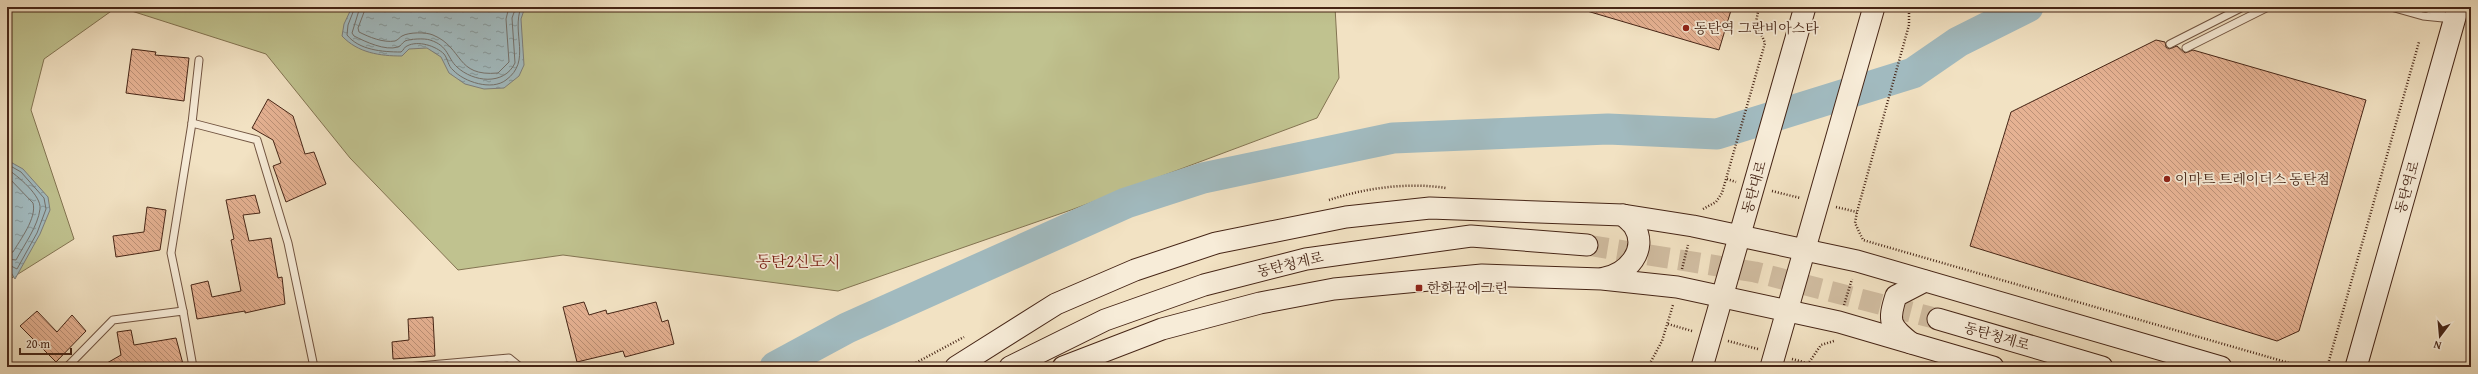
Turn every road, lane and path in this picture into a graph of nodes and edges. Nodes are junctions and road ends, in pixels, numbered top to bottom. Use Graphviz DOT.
graph roads {
  1 [pos="1759,7"];
  2 [pos="1805,7"];
  3 [pos="1874,7"];
  4 [pos="1909,7"];
  5 [pos="2243,7"];
  6 [pos="2268,7"];
  7 [pos="2390,7"];
  8 [pos="2424,7"];
  9 [pos="2456,13"];
  10 [pos="2419,42"];
  11 [pos="2170,44"];
  12 [pos="2186,48"];
  13 [pos="199,60"];
  14 [pos="192,123"];
  15 [pos="1756,181"];
  16 [pos="1818,202"];
  17 [pos="1857,212"];
  18 [pos="1623,215"];
  19 [pos="1740,235"];
  20 [pos="1863,240"];
  21 [pos="1587,245"];
  22 [pos="1805,249"];
  23 [pos="1857,261"];
  24 [pos="1602,279"];
  25 [pos="1926,281"];
  26 [pos="1722,297"];
  27 [pos="1787,310"];
  28 [pos="183,311"];
  29 [pos="1938,319"];
  30 [pos="1838,334"];
  31 [pos="1711,336"];
  32 [pos="1913,344"];
  33 [pos="1773,360"];
  34 [pos="1807,363"];
  35 [pos="2328,364"];
  36 [pos="67,367"];
  37 [pos="193,367"];
  38 [pos="314,367"];
  39 [pos="407,367"];
  40 [pos="520,367"];
  41 [pos="956,367"];
  42 [pos="1010,367"];
  43 [pos="1063,367"];
  44 [pos="1648,367"];
  45 [pos="1702,367"];
  46 [pos="1806,367"];
  47 [pos="1993,367"];
  48 [pos="2102,367"];
  49 [pos="2221,367"];
  50 [pos="2303,367"];
  51 [pos="2323,367"];
  52 [pos="2338,367"];
  53 [pos="2356,367"];
  1 -- 15 [label="path"];
  2 -- 15 [label="street, 동탄대로"];
  3 -- 16 [label="street"];
  4 -- 17 [label="path"];
  5 -- 11 [label="lane"];
  6 -- 12 [label="lane"];
  7 -- 9 [label="lane"];
  8 -- 9 [label="lane"];
  9 -- 53 [label="street, 동탄역로"];
  10 -- 35 [label="path"];
  13 -- 14 [label="lane"];
  14 -- 28 [label="lane"];
  14 -- 38 [label="lane"];
  15 -- 16 [label="path"];
  15 -- 19 [label="street, 동탄대로"];
  16 -- 17 [label="path"];
  16 -- 22 [label="street"];
  17 -- 20 [label="path"];
  18 -- 19 [label="street"];
  18 -- 24 [label="street"];
  18 -- 41 [label="street"];
  19 -- 22 [label="street"];
  19 -- 26 [label="street, 동탄대로"];
  20 -- 23 [label="path"];
  20 -- 50 [label="path"];
  21 -- 42 [label="street, 동탄청계로"];
  22 -- 23 [label="street"];
  22 -- 27 [label="street"];
  23 -- 25 [label="street"];
  23 -- 30 [label="path"];
  24 -- 26 [label="street"];
  24 -- 43 [label="street"];
  25 -- 32 [label="street"];
  25 -- 49 [label="street"];
  26 -- 27 [label="street"];
  26 -- 31 [label="street, 동탄대로"];
  27 -- 30 [label="street"];
  27 -- 33 [label="street"];
  28 -- 36 [label="lane"];
  28 -- 37 [label="lane"];
  29 -- 48 [label="street, 동탄청계로"];
  30 -- 32 [label="street"];
  30 -- 34 [label="path"];
  31 -- 33 [label="path"];
  31 -- 44 [label="path"];
  31 -- 45 [label="street, 동탄대로"];
  32 -- 47 [label="street"];
  33 -- 34 [label="path"];
  34 -- 46 [label="path"];
  35 -- 51 [label="path"];
  35 -- 52 [label="path"];
  39 -- 40 [label="lane"];
}
